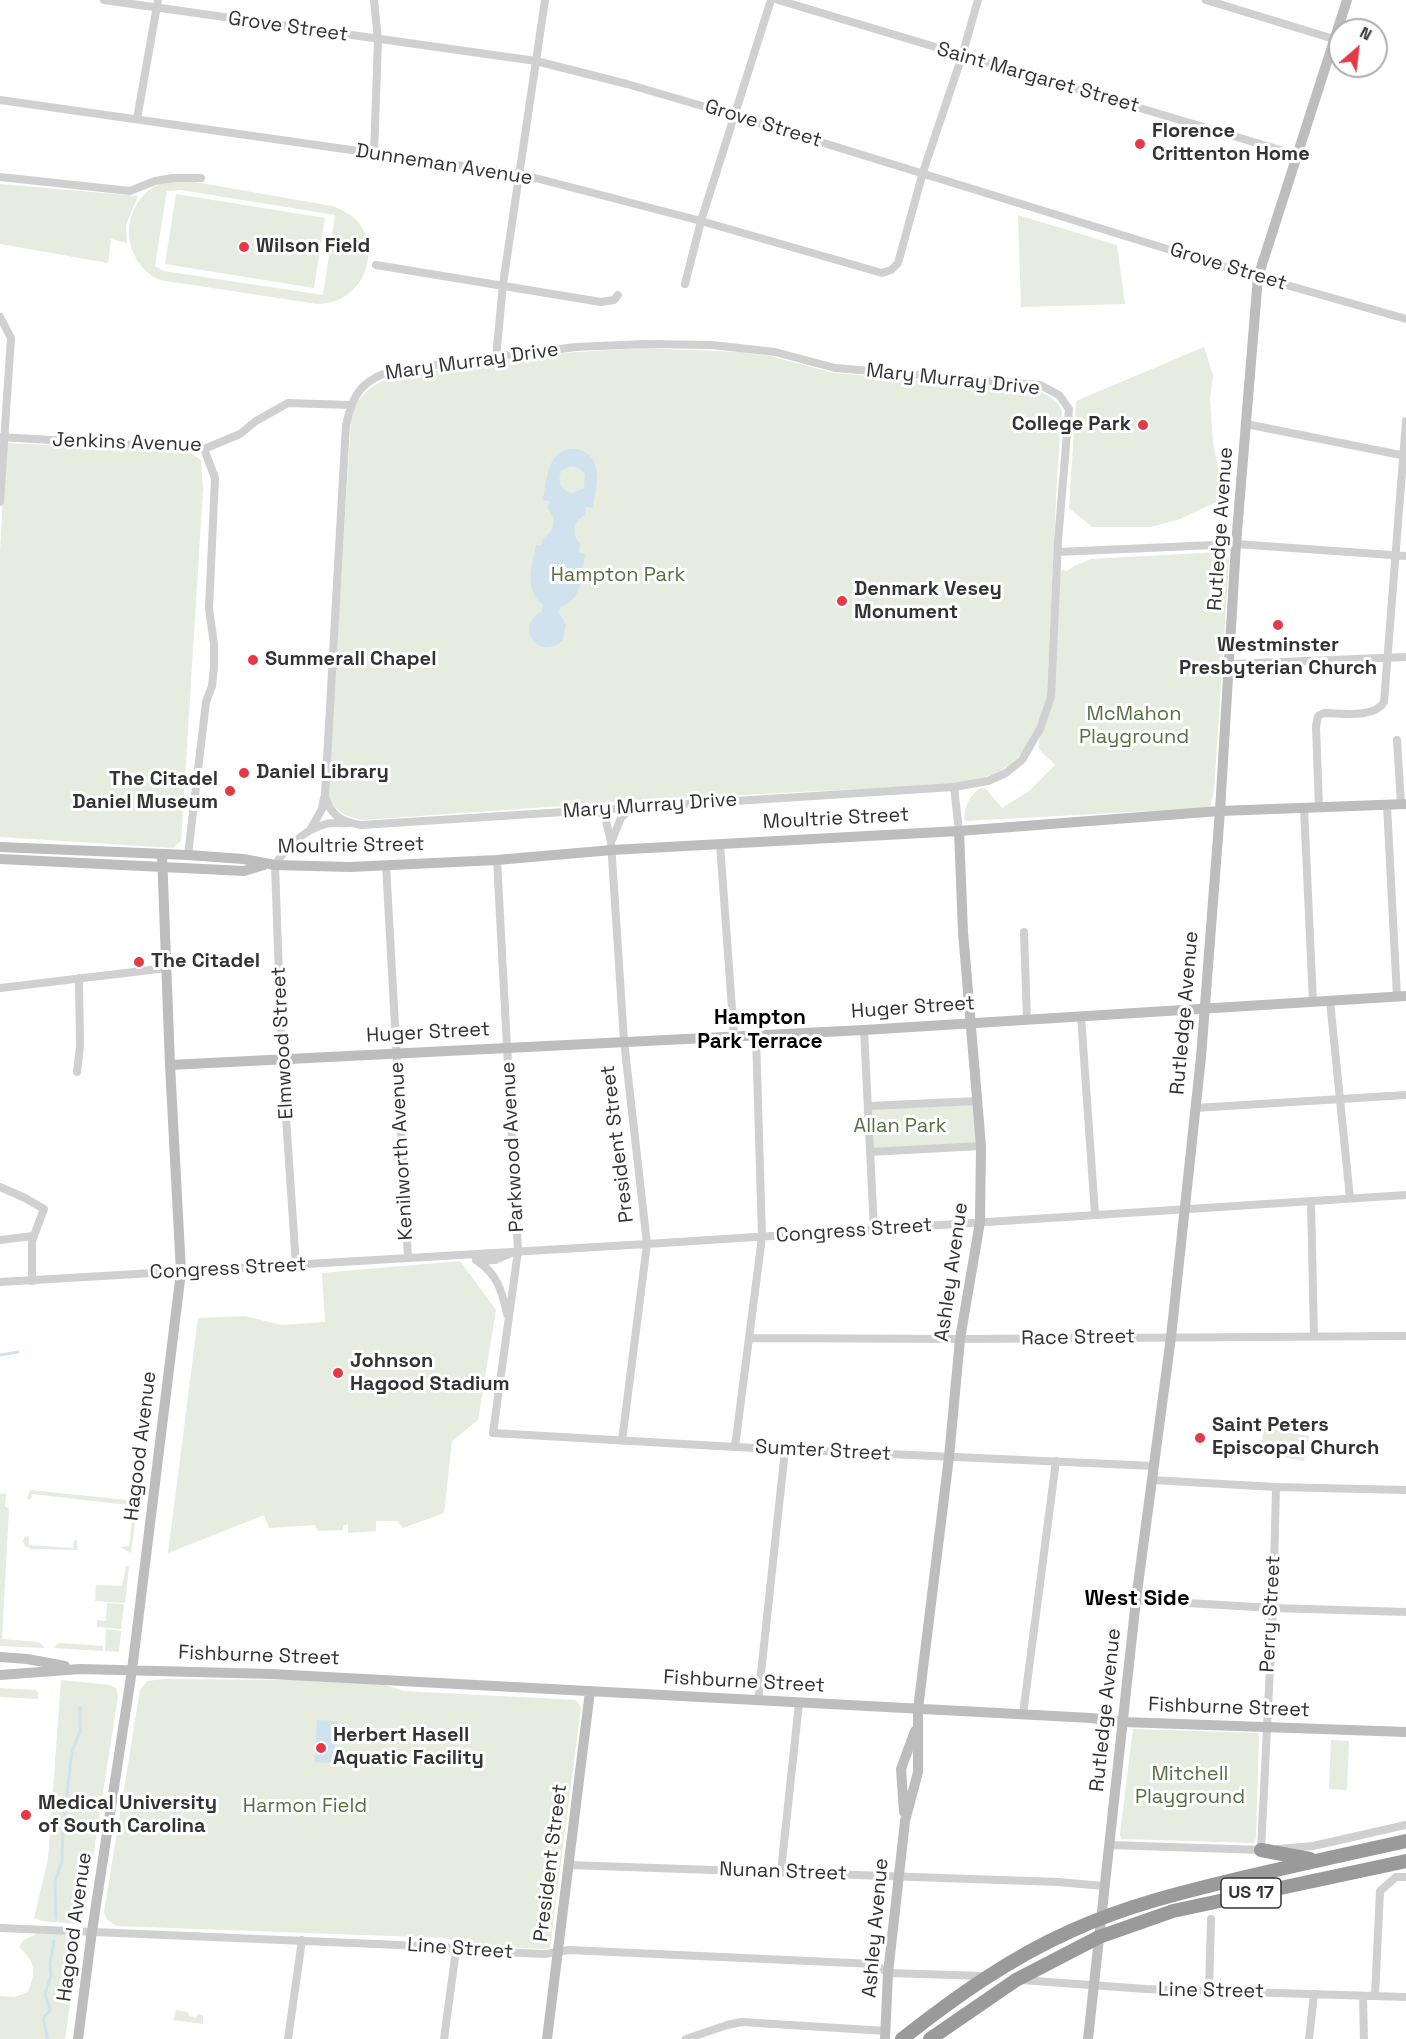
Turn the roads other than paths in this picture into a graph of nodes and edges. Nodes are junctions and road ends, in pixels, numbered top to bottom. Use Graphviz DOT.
graph roads {
  1 [pos="104,0"];
  2 [pos="374,0"];
  3 [pos="545,0"];
  4 [pos="771,0"];
  5 [pos="778,0"];
  6 [pos="978,0"];
  7 [pos="1206,0"];
  8 [pos="1347,0"];
  9 [pos="158,4"];
  10 [pos="1341,18"];
  11 [pos="1328,37"];
  12 [pos="378,40"];
  13 [pos="962,56"];
  14 [pos="1328,58"];
  15 [pos="536,61"];
  16 [pos="0,100"];
  17 [pos="733,115"];
  18 [pos="137,118"];
  19 [pos="374,154"];
  20 [pos="1297,155"];
  21 [pos="922,172"];
  22 [pos="520,174"];
  23 [pos="0,177"];
  24 [pos="201,177"];
  25 [pos="701,221"];
  26 [pos="376,265"];
  27 [pos="1258,277"];
  28 [pos="503,284"];
  29 [pos="685,284"];
  30 [pos="618,295"];
  31 [pos="0,317"];
  32 [pos="1406,319"];
  33 [pos="496,358"];
  34 [pos="350,405"];
  35 [pos="1406,420"];
  36 [pos="1246,424"];
  37 [pos="2,437"];
  38 [pos="204,450"];
  39 [pos="1404,456"];
  40 [pos="0,502"];
  41 [pos="1236,544"];
  42 [pos="1058,552"];
  43 [pos="1395,555"];
  44 [pos="1406,556"];
  45 [pos="1406,657"];
  46 [pos="1387,658"];
  47 [pos="1230,664"];
  48 [pos="1397,740"];
  49 [pos="954,787"];
  50 [pos="325,795"];
  51 [pos="1403,804"];
  52 [pos="1387,805"];
  53 [pos="1319,807"];
  54 [pos="1304,808"];
  55 [pos="630,809"];
  56 [pos="597,810"];
  57 [pos="1220,811"];
  58 [pos="351,823"];
  59 [pos="958,831"];
  60 [pos="307,833"];
  61 [pos="720,844"];
  62 [pos="612,846"];
  63 [pos="0,847"];
  64 [pos="162,854"];
  65 [pos="188,855"];
  66 [pos="0,859"];
  67 [pos="497,860"];
  68 [pos="271,865"];
  69 [pos="386,865"];
  70 [pos="162,867"];
  71 [pos="1024,932"];
  72 [pos="166,968"];
  73 [pos="79,978"];
  74 [pos="0,988"];
  75 [pos="1401,997"];
  76 [pos="1330,1001"];
  77 [pos="1313,1002"];
  78 [pos="1205,1009"];
  79 [pos="1081,1016"];
  80 [pos="1027,1020"];
  81 [pos="970,1022"];
  82 [pos="864,1030"];
  83 [pos="756,1035"];
  84 [pos="734,1036"];
  85 [pos="624,1041"];
  86 [pos="508,1047"];
  87 [pos="396,1053"];
  88 [pos="282,1059"];
  89 [pos="170,1065"];
  90 [pos="77,1072"];
  91 [pos="1406,1095"];
  92 [pos="1339,1098"];
  93 [pos="977,1101"];
  94 [pos="868,1106"];
  95 [pos="1195,1108"];
  96 [pos="981,1146"];
  97 [pos="870,1152"];
  98 [pos="0,1187"];
  99 [pos="1406,1195"];
  100 [pos="1350,1198"];
  101 [pos="1311,1201"];
  102 [pos="1185,1209"];
  103 [pos="1095,1214"];
  104 [pos="980,1222"];
  105 [pos="874,1230"];
  106 [pos="33,1236"];
  107 [pos="762,1237"];
  108 [pos="0,1240"];
  109 [pos="647,1244"];
  110 [pos="518,1251"];
  111 [pos="457,1254"];
  112 [pos="408,1257"];
  113 [pos="476,1260"];
  114 [pos="296,1265"];
  115 [pos="181,1272"];
  116 [pos="32,1281"];
  117 [pos="0,1282"];
  118 [pos="509,1320"];
  119 [pos="1314,1336"];
  120 [pos="1406,1336"];
  121 [pos="1171,1337"];
  122 [pos="750,1338"];
  123 [pos="960,1339"];
  124 [pos="493,1433"];
  125 [pos="622,1441"];
  126 [pos="735,1447"];
  127 [pos="785,1449"];
  128 [pos="949,1457"];
  129 [pos="1056,1461"];
  130 [pos="1154,1466"];
  131 [pos="1152,1480"];
  132 [pos="1276,1487"];
  133 [pos="1406,1490"];
  134 [pos="1136,1600"];
  135 [pos="1273,1608"];
  136 [pos="1406,1612"];
  137 [pos="0,1658"];
  138 [pos="80,1669"];
  139 [pos="132,1670"];
  140 [pos="0,1676"];
  141 [pos="590,1691"];
  142 [pos="758,1701"];
  143 [pos="799,1703"];
  144 [pos="918,1709"];
  145 [pos="1023,1714"];
  146 [pos="1123,1722"];
  147 [pos="917,1725"];
  148 [pos="1266,1728"];
  149 [pos="1406,1732"];
  150 [pos="905,1821"];
  151 [pos="1406,1825"];
  152 [pos="1406,1840"];
  153 [pos="1109,1845"];
  154 [pos="1261,1850"];
  155 [pos="1318,1860"];
  156 [pos="1406,1861"];
  157 [pos="569,1865"];
  158 [pos="780,1871"];
  159 [pos="899,1877"];
  160 [pos="1406,1877"];
  161 [pos="1104,1886"];
  162 [pos="1100,1919"];
  163 [pos="1211,1919"];
  164 [pos="0,1928"];
  165 [pos="92,1931"];
  166 [pos="1099,1937"];
  167 [pos="302,1940"];
  168 [pos="456,1950"];
  169 [pos="558,1952"];
  170 [pos="888,1973"];
  171 [pos="990,1976"];
  172 [pos="1016,1980"];
  173 [pos="1094,1986"];
  174 [pos="1209,1991"];
  175 [pos="1314,1994"];
  176 [pos="1363,1996"];
  177 [pos="1375,1996"];
  178 [pos="1406,1997"];
  179 [pos="886,2035"];
  180 [pos="78,2039"];
  181 [pos="288,2039"];
  182 [pos="444,2039"];
  183 [pos="547,2039"];
  184 [pos="686,2039"];
  185 [pos="902,2039"];
  186 [pos="930,2039"];
  187 [pos="1088,2039"];
  188 [pos="1309,2039"];
  189 [pos="1364,2039"];
  1 -- 9 [label="street, Grove Street"];
  2 -- 12 [label="street"];
  3 -- 15 [label="street"];
  4 -- 17 [label="street"];
  5 -- 13 [label="street, Saint Margaret Street"];
  6 -- 13 [label="street"];
  7 -- 11 [label="street"];
  8 -- 10 [label="street, Rutledge Avenue"];
  9 -- 12 [label="street, Grove Street"];
  9 -- 18 [label="street"];
  12 -- 15 [label="street, Grove Street"];
  12 -- 19 [label="street"];
  13 -- 20 [label="street, Saint Margaret Street"];
  13 -- 21 [label="street"];
  14 -- 20 [label="street, Rutledge Avenue"];
  15 -- 17 [label="street, Grove Street"];
  15 -- 22 [label="street"];
  16 -- 18 [label="street, Dunneman Avenue"];
  17 -- 21 [label="street, Grove Street"];
  17 -- 25 [label="street"];
  18 -- 19 [label="street, Dunneman Avenue"];
  19 -- 22 [label="street, Dunneman Avenue"];
  20 -- 27 [label="street, Rutledge Avenue"];
  21 -- 25 [label="street, Dunneman Avenue"];
  21 -- 27 [label="street, Grove Street"];
  22 -- 25 [label="street, Dunneman Avenue"];
  22 -- 28 [label="street"];
  23 -- 24 [label="street"];
  25 -- 29 [label="street"];
  26 -- 28 [label="street"];
  27 -- 32 [label="street, Grove Street"];
  27 -- 36 [label="street, Rutledge Avenue"];
  28 -- 30 [label="street"];
  28 -- 33 [label="street"];
  31 -- 37 [label="street"];
  33 -- 34 [label="street, Mary Murray Drive"];
  33 -- 42 [label="street, Mary Murray Drive"];
  34 -- 38 [label="street, Jenkins Avenue"];
  34 -- 50 [label="street, Mary Murray Drive"];
  35 -- 39 [label="street"];
  36 -- 39 [label="street"];
  36 -- 41 [label="street, Rutledge Avenue"];
  37 -- 38 [label="street, Jenkins Avenue"];
  37 -- 40 [label="street"];
  38 -- 65 [label="street"];
  39 -- 43 [label="street"];
  41 -- 42 [label="street"];
  41 -- 43 [label="street"];
  41 -- 47 [label="street, Rutledge Avenue"];
  42 -- 49 [label="street, Mary Murray Drive"];
  43 -- 44 [label="street"];
  43 -- 46 [label="street"];
  45 -- 46 [label="street"];
  46 -- 47 [label="street"];
  46 -- 53 [label="street"];
  47 -- 57 [label="street, Rutledge Avenue"];
  48 -- 51 [label="street"];
  49 -- 55 [label="street, Mary Murray Drive"];
  49 -- 59 [label="street, Ashley Avenue"];
  50 -- 58 [label="street"];
  50 -- 60 [label="street, Mary Murray Drive"];
  51 -- 52 [label="street, Moultrie Street"];
  52 -- 53 [label="street, Moultrie Street"];
  52 -- 75 [label="street"];
  53 -- 54 [label="street, Moultrie Street"];
  54 -- 57 [label="street, Moultrie Street"];
  54 -- 77 [label="street"];
  55 -- 56 [label="street, Mary Murray Drive"];
  55 -- 62 [label="street, President Street"];
  56 -- 58 [label="street, Mary Murray Drive"];
  56 -- 62 [label="street, President Street"];
  57 -- 59 [label="street, Moultrie Street"];
  57 -- 78 [label="street, Rutledge Avenue"];
  58 -- 60 [label="street, Mary Murray Drive"];
  59 -- 61 [label="street, Moultrie Street"];
  59 -- 81 [label="street, Ashley Avenue"];
  60 -- 68 [label="street"];
  61 -- 62 [label="street, Moultrie Street"];
  61 -- 84 [label="street"];
  62 -- 67 [label="street, Moultrie Street"];
  62 -- 85 [label="street, President Street"];
  63 -- 64 [label="street, Moultrie Street"];
  64 -- 65 [label="street, Moultrie Street"];
  64 -- 70 [label="street, Hagood Avenue"];
  65 -- 68 [label="street, Moultrie Street"];
  66 -- 70 [label="street, Moultrie Street"];
  67 -- 69 [label="street, Moultrie Street"];
  67 -- 86 [label="street, Parkwood Avenue"];
  68 -- 69 [label="street, Moultrie Street"];
  68 -- 70 [label="street, Moultrie Street"];
  68 -- 88 [label="street, Elmwood Street"];
  69 -- 87 [label="street, Kenilworth Avenue"];
  70 -- 72 [label="street, Hagood Avenue"];
  71 -- 80 [label="street"];
  72 -- 73 [label="street"];
  72 -- 89 [label="street, Hagood Avenue"];
  73 -- 74 [label="street"];
  73 -- 90 [label="street"];
  75 -- 76 [label="street, Huger Street"];
  76 -- 77 [label="street, Huger Street"];
  76 -- 92 [label="street"];
  77 -- 78 [label="street, Huger Street"];
  78 -- 79 [label="street, Huger Street"];
  78 -- 95 [label="street, Rutledge Avenue"];
  79 -- 80 [label="street, Huger Street"];
  79 -- 103 [label="street"];
  80 -- 81 [label="street, Huger Street"];
  81 -- 82 [label="street, Huger Street"];
  81 -- 93 [label="street, Ashley Avenue"];
  82 -- 83 [label="street, Huger Street"];
  82 -- 94 [label="street"];
  83 -- 84 [label="street, Huger Street"];
  83 -- 107 [label="street"];
  84 -- 85 [label="street, Huger Street"];
  85 -- 86 [label="street, Huger Street"];
  85 -- 109 [label="street, President Street"];
  86 -- 87 [label="street, Huger Street"];
  86 -- 110 [label="street, Parkwood Avenue"];
  87 -- 88 [label="street, Huger Street"];
  87 -- 112 [label="street, Kenilworth Avenue"];
  88 -- 89 [label="street, Huger Street"];
  88 -- 114 [label="street, Elmwood Street"];
  89 -- 115 [label="street, Hagood Avenue"];
  91 -- 92 [label="street"];
  92 -- 95 [label="street"];
  92 -- 100 [label="street"];
  93 -- 94 [label="street"];
  93 -- 96 [label="street, Ashley Avenue"];
  94 -- 97 [label="street"];
  95 -- 102 [label="street, Rutledge Avenue"];
  96 -- 97 [label="street"];
  96 -- 104 [label="street, Ashley Avenue"];
  97 -- 105 [label="street"];
  98 -- 106 [label="street"];
  99 -- 100 [label="street, Congress Street"];
  100 -- 101 [label="street, Congress Street"];
  101 -- 102 [label="street, Congress Street"];
  101 -- 119 [label="street"];
  102 -- 103 [label="street, Congress Street"];
  102 -- 121 [label="street, Rutledge Avenue"];
  103 -- 104 [label="street, Congress Street"];
  104 -- 105 [label="street, Congress Street"];
  104 -- 123 [label="street, Ashley Avenue"];
  105 -- 107 [label="street, Congress Street"];
  106 -- 108 [label="street"];
  106 -- 116 [label="street"];
  107 -- 109 [label="street, Congress Street"];
  107 -- 122 [label="street"];
  109 -- 110 [label="street, Congress Street"];
  109 -- 125 [label="street, President Street"];
  110 -- 111 [label="street, Congress Street"];
  110 -- 113 [label="street, Congress Street"];
  110 -- 118 [label="street, Parkwood Avenue"];
  111 -- 112 [label="street, Congress Street"];
  111 -- 113 [label="street, Congress Street"];
  112 -- 114 [label="street, Congress Street"];
  113 -- 118 [label="street"];
  114 -- 115 [label="street, Congress Street"];
  115 -- 116 [label="street, Congress Street"];
  115 -- 139 [label="street, Hagood Avenue"];
  116 -- 117 [label="street, Congress Street"];
  118 -- 124 [label="street, Parkwood Avenue"];
  119 -- 120 [label="street, Race Street"];
  119 -- 121 [label="street, Race Street"];
  121 -- 123 [label="street, Race Street"];
  121 -- 130 [label="street, Rutledge Avenue"];
  122 -- 123 [label="street, Race Street"];
  122 -- 126 [label="street"];
  123 -- 128 [label="street, Ashley Avenue"];
  124 -- 125 [label="street, Sumter Street"];
  125 -- 126 [label="street, Sumter Street"];
  126 -- 127 [label="street, Sumter Street"];
  127 -- 128 [label="street, Sumter Street"];
  127 -- 142 [label="street"];
  128 -- 129 [label="street, Sumter Street"];
  128 -- 144 [label="street, Ashley Avenue"];
  129 -- 130 [label="street, Sumter Street"];
  129 -- 145 [label="street"];
  130 -- 131 [label="street, Rutledge Avenue"];
  131 -- 132 [label="street"];
  131 -- 134 [label="street, Rutledge Avenue"];
  132 -- 133 [label="street"];
  132 -- 135 [label="street, Perry Street"];
  134 -- 135 [label="street"];
  134 -- 146 [label="street, Rutledge Avenue"];
  135 -- 136 [label="street"];
  135 -- 148 [label="street, Perry Street"];
  137 -- 138 [label="street, Fishburne Street"];
  138 -- 139 [label="street, Fishburne Street"];
  138 -- 140 [label="street, Fishburne Street"];
  139 -- 141 [label="street, Fishburne Street"];
  139 -- 165 [label="street, Hagood Avenue"];
  141 -- 142 [label="street, Fishburne Street"];
  141 -- 157 [label="street, President Street"];
  142 -- 143 [label="street, Fishburne Street"];
  143 -- 144 [label="street, Fishburne Street"];
  143 -- 158 [label="street"];
  144 -- 145 [label="street, Fishburne Street"];
  144 -- 147 [label="street, Ashley Avenue"];
  145 -- 146 [label="street, Fishburne Street"];
  146 -- 148 [label="street, Fishburne Street"];
  146 -- 153 [label="street, Rutledge Avenue"];
  147 -- 150 [label="street, Ashley Avenue"];
  147 -- 150 [label="street, Ashley Avenue"];
  148 -- 149 [label="street, Fishburne Street"];
  148 -- 154 [label="street, Perry Street"];
  150 -- 159 [label="street, Ashley Avenue"];
  151 -- 154 [label="street"];
  152 -- 155 [label="highway, US 17"];
  153 -- 154 [label="street"];
  153 -- 161 [label="street, Rutledge Avenue"];
  154 -- 155 [label="highway"];
  155 -- 162 [label="highway, US 17"];
  156 -- 166 [label="highway, US 17"];
  157 -- 158 [label="street, Nunan Street"];
  157 -- 169 [label="street, President Street"];
  158 -- 159 [label="street, Nunan Street"];
  159 -- 161 [label="street, Nunan Street"];
  159 -- 170 [label="street, Ashley Avenue"];
  160 -- 177 [label="street"];
  161 -- 162 [label="street, Rutledge Avenue"];
  162 -- 166 [label="street, Rutledge Avenue"];
  162 -- 171 [label="highway, US 17"];
  163 -- 174 [label="street"];
  164 -- 165 [label="street, Line Street"];
  165 -- 167 [label="street, Line Street"];
  165 -- 180 [label="street, Hagood Avenue"];
  166 -- 172 [label="highway, US 17"];
  166 -- 173 [label="street, Rutledge Avenue"];
  167 -- 168 [label="street, Line Street"];
  167 -- 181 [label="street"];
  168 -- 169 [label="street, Line Street"];
  168 -- 182 [label="street"];
  169 -- 170 [label="street, Line Street"];
  169 -- 183 [label="street, President Street"];
  170 -- 171 [label="street, Line Street"];
  170 -- 179 [label="street, Ashley Avenue"];
  171 -- 185 [label="highway, US 17"];
  172 -- 173 [label="street, Line Street"];
  172 -- 186 [label="highway, US 17"];
  173 -- 174 [label="street, Line Street"];
  173 -- 187 [label="street, Rutledge Avenue"];
  174 -- 175 [label="street, Line Street"];
  175 -- 176 [label="street, Line Street"];
  175 -- 188 [label="street"];
  176 -- 177 [label="street, Line Street"];
  176 -- 189 [label="street"];
  177 -- 178 [label="street, Line Street"];
  179 -- 184 [label="street"];
}
